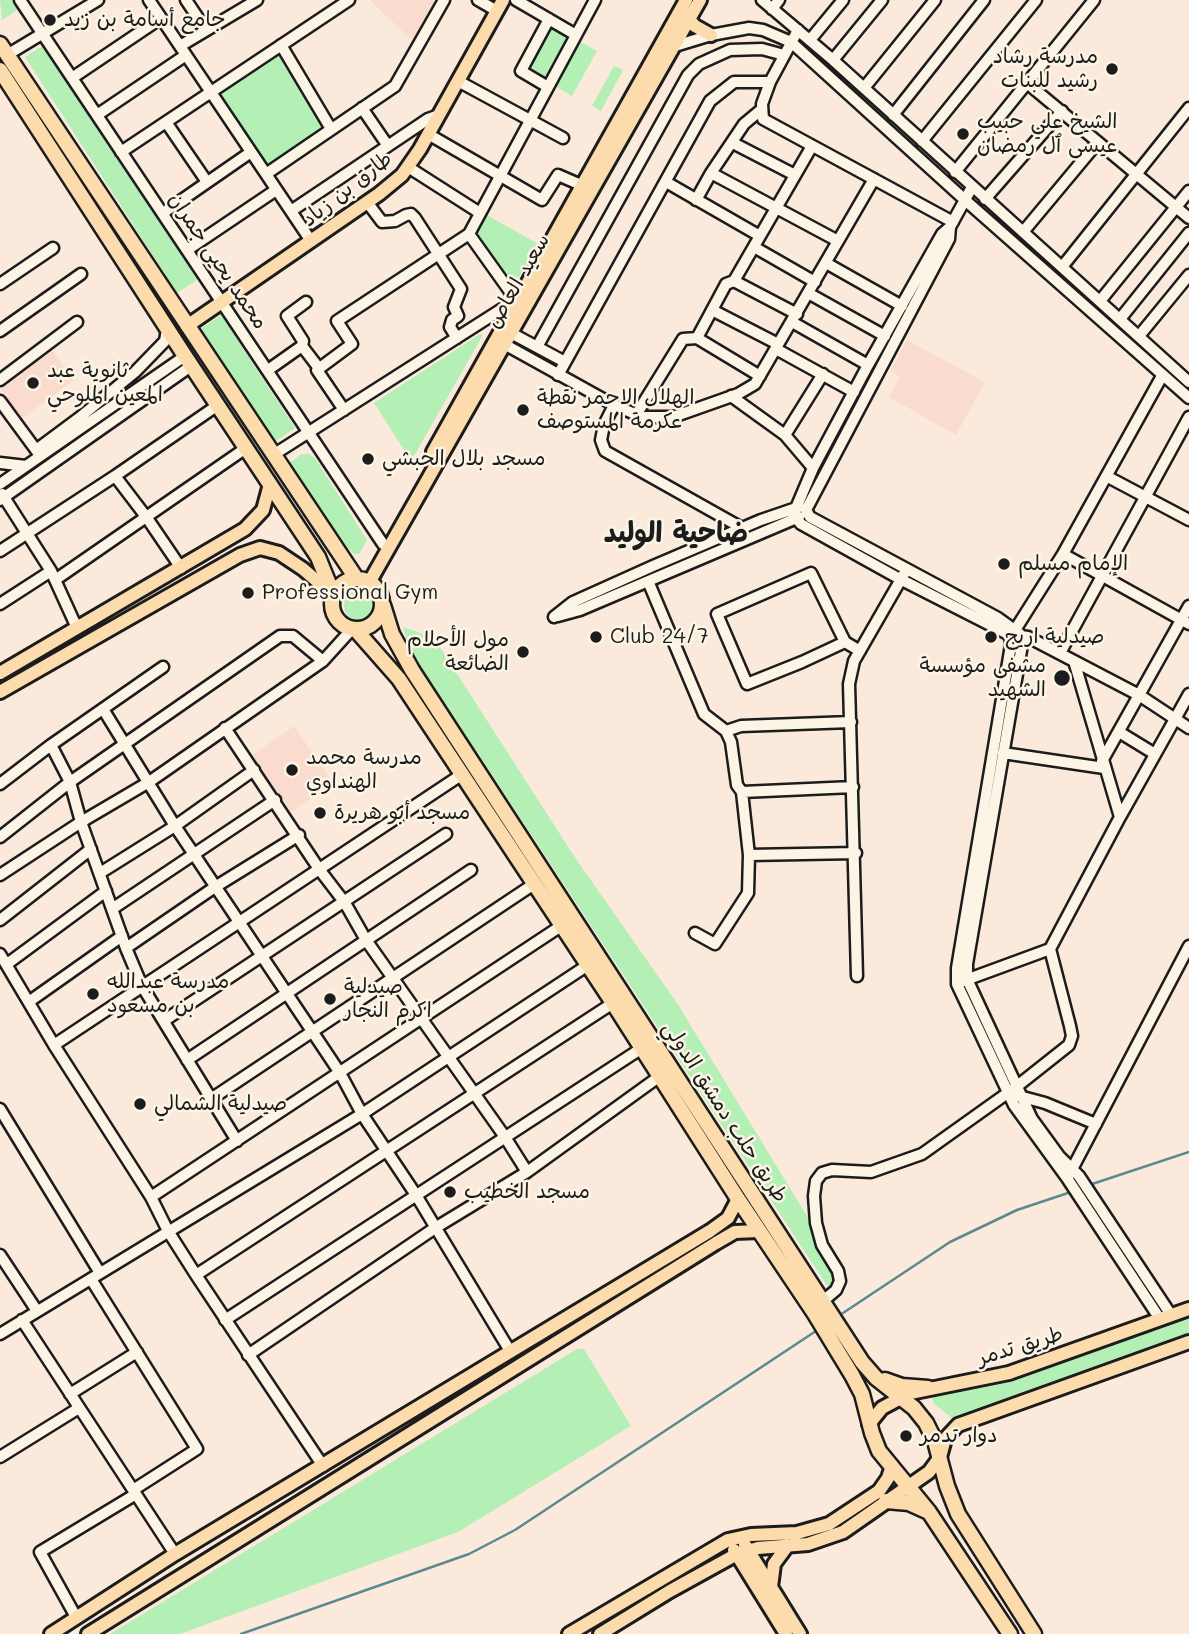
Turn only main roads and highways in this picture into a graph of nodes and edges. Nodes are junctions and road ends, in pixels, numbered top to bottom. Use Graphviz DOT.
graph roads {
  1 [pos="700,0"];
  2 [pos="683,4"];
  3 [pos="500,6"];
  4 [pos="689,20"];
  5 [pos="711,34"];
  6 [pos="4,50"];
  7 [pos="0,70"];
  8 [pos="187,326"];
  9 [pos="270,484"];
  10 [pos="363,579"];
  11 [pos="333,594"];
  12 [pos="383,605"];
  13 [pos="354,629"];
  14 [pos="0,673"];
  15 [pos="0,692"];
  16 [pos="738,1199"];
  17 [pos="759,1231"];
  18 [pos="1189,1309"];
  19 [pos="1189,1342"];
  20 [pos="869,1370"];
  21 [pos="928,1388"];
  22 [pos="900,1397"];
  23 [pos="869,1424"];
  24 [pos="940,1457"];
  25 [pos="892,1466"];
  26 [pos="909,1484"];
  27 [pos="886,1501"];
  28 [pos="929,1512"];
  29 [pos="734,1539"];
  30 [pos="788,1545"];
  31 [pos="743,1553"];
  32 [pos="723,1561"];
  33 [pos="747,1571"];
  34 [pos="771,1587"];
  35 [pos="51,1634"];
  36 [pos="88,1634"];
  37 [pos="569,1634"];
  38 [pos="600,1634"];
  39 [pos="786,1634"];
  40 [pos="800,1634"];
  41 [pos="1010,1634"];
  42 [pos="1034,1634"];
  1 -- 4 [label="main road, سعيد العاص"];
  2 -- 4 [label="main road"];
  2 -- 10 [label="main road"];
  3 -- 8 [label="main road, طارق بن زياد"];
  4 -- 5 [label="main road"];
  4 -- 10 [label="main road, سعيد العاص"];
  6 -- 8 [label="highway"];
  7 -- 9 [label="highway"];
  8 -- 10 [label="highway"];
  9 -- 11 [label="highway"];
  9 -- 14 [label="main road"];
  10 -- 11 [label="highway"];
  10 -- 12 [label="highway"];
  11 -- 13 [label="highway"];
  11 -- 15 [label="main road"];
  12 -- 13 [label="highway"];
  12 -- 20 [label="highway, طريق حلب دمشق الدولي"];
  13 -- 16 [label="highway, طريق حلب دمشق الدولي"];
  16 -- 17 [label="highway, طريق حلب دمشق الدولي"];
  16 -- 35 [label="main road"];
  17 -- 23 [label="highway, طريق حلب دمشق الدولي"];
  17 -- 36 [label="main road"];
  18 -- 21 [label="main road, طريق تدمر"];
  19 -- 24 [label="main road"];
  20 -- 21 [label="highway"];
  20 -- 22 [label="highway, طريق حلب دمشق الدولي"];
  21 -- 22 [label="main road, طريق تدمر"];
  22 -- 23 [label="main road, طريق تدمر"];
  22 -- 24 [label="highway, طريق حلب دمشق الدولي"];
  23 -- 25 [label="highway, طريق حلب دمشق الدولي"];
  24 -- 26 [label="main road"];
  24 -- 42 [label="highway, طريق حلب دمشق الدولي"];
  25 -- 26 [label="highway, طريق حلب دمشق الدولي"];
  25 -- 29 [label="main road"];
  26 -- 27 [label="main road"];
  26 -- 28 [label="highway, طريق حلب دمشق الدولي"];
  27 -- 28 [label="highway"];
  27 -- 30 [label="main road"];
  28 -- 41 [label="highway, طريق حلب دمشق الدولي"];
  29 -- 31 [label="main road"];
  29 -- 37 [label="main road"];
  30 -- 31 [label="main road"];
  30 -- 34 [label="main road"];
  31 -- 32 [label="main road"];
  31 -- 33 [label="main road"];
  31 -- 34 [label="main road"];
  32 -- 33 [label="main road"];
  32 -- 38 [label="main road"];
  33 -- 39 [label="main road"];
  34 -- 40 [label="main road"];
}
